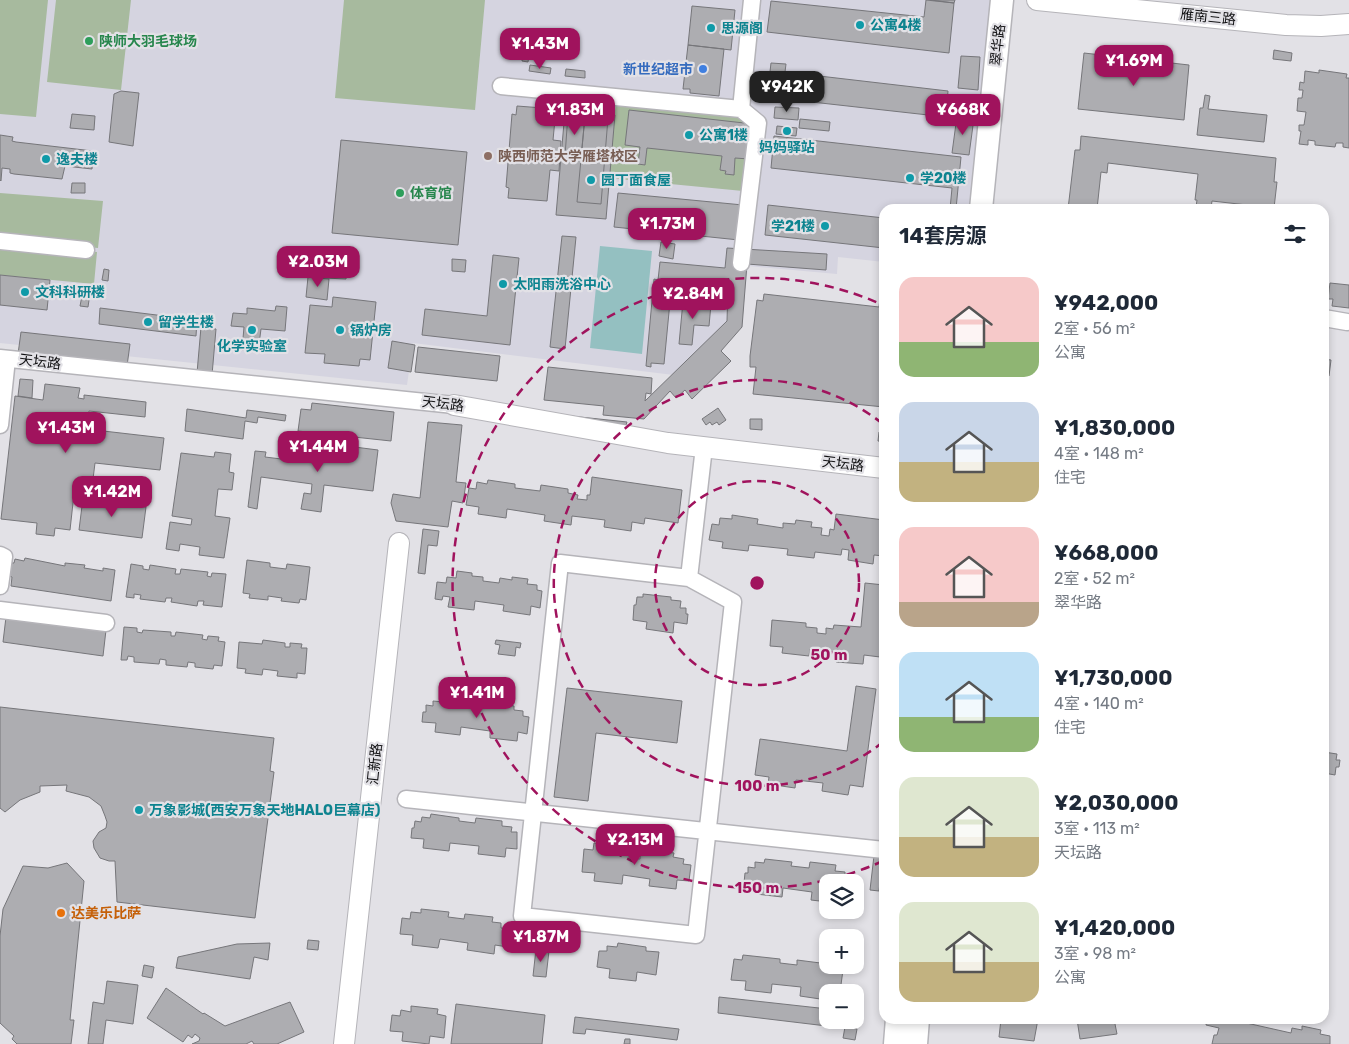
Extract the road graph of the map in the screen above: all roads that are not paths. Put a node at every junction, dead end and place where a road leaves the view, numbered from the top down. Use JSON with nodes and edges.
{"nodes":[{"id":1,"x":752,"y":0,"type":"edge"},
{"id":2,"x":1002,"y":0,"type":"edge"},
{"id":3,"x":1015,"y":0,"type":"edge"},
{"id":4,"x":1037,"y":0,"type":"edge"},
{"id":5,"x":1349,"y":24,"type":"edge"},
{"id":6,"x":744,"y":80,"type":"junction"},
{"id":7,"x":764,"y":82,"type":"dead end"},
{"id":8,"x":501,"y":86,"type":"dead end"},
{"id":9,"x":741,"y":109,"type":"junction"},
{"id":10,"x":982,"y":204,"type":"edge"},
{"id":11,"x":995,"y":204,"type":"edge"},
{"id":12,"x":0,"y":241,"type":"edge"},
{"id":13,"x":86,"y":250,"type":"dead end"},
{"id":14,"x":741,"y":263,"type":"dead end"},
{"id":15,"x":1329,"y":319,"type":"edge"},
{"id":16,"x":1347,"y":322,"type":"dead end"},
{"id":17,"x":4,"y":358,"type":"edge"},
{"id":18,"x":454,"y":404,"type":"joint"},
{"id":19,"x":0,"y":425,"type":"edge"},
{"id":20,"x":704,"y":447,"type":"junction"},
{"id":21,"x":879,"y":467,"type":"edge"},
{"id":22,"x":399,"y":544,"type":"dead end"},
{"id":23,"x":0,"y":555,"type":"edge"},
{"id":24,"x":690,"y":578,"type":"junction"},
{"id":25,"x":0,"y":586,"type":"edge"},
{"id":26,"x":0,"y":610,"type":"edge"},
{"id":27,"x":106,"y":623,"type":"dead end"},
{"id":28,"x":406,"y":798,"type":"dead end"},
{"id":29,"x":533,"y":812,"type":"junction"},
{"id":30,"x":708,"y":830,"type":"junction"},
{"id":31,"x":879,"y":849,"type":"edge"},
{"id":32,"x":897,"y":1024,"type":"edge"},
{"id":33,"x":918,"y":1024,"type":"edge"},
{"id":34,"x":344,"y":1044,"type":"edge"},
{"id":35,"x":895,"y":1044,"type":"edge"},
{"id":36,"x":916,"y":1044,"type":"edge"}],
"edges":[{"from":1,"to":6,"type":"street"},
{"from":2,"to":10,"type":"main road","name":"翠华路"},
{"from":3,"to":11,"type":"main road","name":"翠华路"},
{"from":4,"to":5,"type":"street","name":"雁南三路"},
{"from":6,"to":7,"type":"street"},
{"from":6,"to":9,"type":"street"},
{"from":8,"to":9,"type":"street"},
{"from":9,"to":14,"type":"street"},
{"from":12,"to":13,"type":"street"},
{"from":15,"to":16,"type":"street"},
{"from":17,"to":18,"type":"street","name":"天坛路"},
{"from":17,"to":19,"type":"street"},
{"from":18,"to":20,"type":"street","name":"天坛路"},
{"from":20,"to":21,"type":"street","name":"天坛路"},
{"from":20,"to":24,"type":"street"},
{"from":22,"to":34,"type":"street","name":"汇新路"},
{"from":23,"to":25,"type":"street"},
{"from":24,"to":29,"type":"street"},
{"from":24,"to":30,"type":"street"},
{"from":26,"to":27,"type":"street"},
{"from":28,"to":29,"type":"street"},
{"from":29,"to":30,"type":"street"},
{"from":29,"to":30,"type":"street"},
{"from":30,"to":31,"type":"street"},
{"from":32,"to":35,"type":"main road"},
{"from":33,"to":36,"type":"main road"}]}
